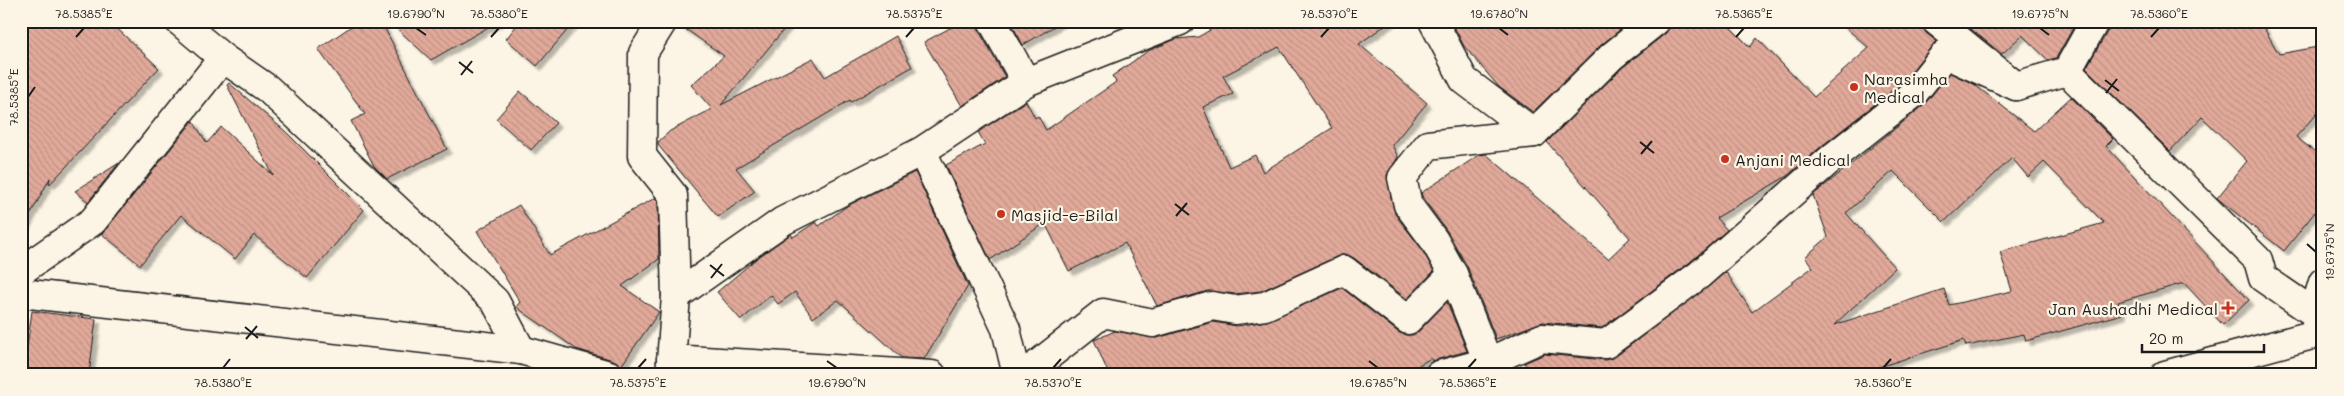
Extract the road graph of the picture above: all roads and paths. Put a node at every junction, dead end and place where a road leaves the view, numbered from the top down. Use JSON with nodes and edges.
{"nodes":[{"id":1,"x":180,"y":21,"type":"edge"},
{"id":2,"x":663,"y":21,"type":"edge"},
{"id":3,"x":992,"y":21,"type":"edge"},
{"id":4,"x":1180,"y":21,"type":"edge"},
{"id":5,"x":1432,"y":21,"type":"edge"},
{"id":6,"x":1656,"y":21,"type":"edge"},
{"id":7,"x":1936,"y":21,"type":"edge"},
{"id":8,"x":2095,"y":21,"type":"edge"},
{"id":9,"x":223,"y":58,"type":"junction"},
{"id":10,"x":2067,"y":71,"type":"junction"},
{"id":11,"x":1026,"y":82,"type":"junction"},
{"id":12,"x":2016,"y":86,"type":"junction"},
{"id":13,"x":1534,"y":133,"type":"junction"},
{"id":14,"x":922,"y":151,"type":"junction"},
{"id":15,"x":21,"y":271,"type":"edge"},
{"id":16,"x":1453,"y":274,"type":"junction"},
{"id":17,"x":2323,"y":282,"type":"edge"},
{"id":18,"x":21,"y":293,"type":"edge"},
{"id":19,"x":676,"y":296,"type":"junction"},
{"id":20,"x":2322,"y":324,"type":"edge"},
{"id":21,"x":521,"y":350,"type":"junction"},
{"id":22,"x":670,"y":367,"type":"edge"},
{"id":23,"x":1492,"y":369,"type":"edge"},
{"id":24,"x":609,"y":375,"type":"edge"},
{"id":25,"x":932,"y":375,"type":"edge"},
{"id":26,"x":1017,"y":375,"type":"edge"},
{"id":27,"x":1024,"y":375,"type":"edge"},
{"id":28,"x":1439,"y":375,"type":"edge"},
{"id":29,"x":2165,"y":375,"type":"edge"}],
"edges":[{"from":1,"to":9,"type":"street"},
{"from":2,"to":19,"type":"street"},
{"from":3,"to":11,"type":"street"},
{"from":4,"to":11,"type":"street"},
{"from":5,"to":13,"type":"street"},
{"from":6,"to":13,"type":"street"},
{"from":7,"to":12,"type":"street"},
{"from":8,"to":10,"type":"street"},
{"from":9,"to":15,"type":"street"},
{"from":9,"to":21,"type":"street"},
{"from":10,"to":12,"type":"street"},
{"from":10,"to":20,"type":"street"},
{"from":11,"to":14,"type":"street"},
{"from":12,"to":23,"type":"street"},
{"from":13,"to":16,"type":"street"},
{"from":14,"to":19,"type":"street"},
{"from":14,"to":26,"type":"street"},
{"from":16,"to":23,"type":"street"},
{"from":16,"to":27,"type":"street"},
{"from":17,"to":20,"type":"street"},
{"from":18,"to":21,"type":"street"},
{"from":19,"to":22,"type":"street"},
{"from":20,"to":29,"type":"street"},
{"from":21,"to":24,"type":"street"},
{"from":22,"to":25,"type":"street"},
{"from":23,"to":28,"type":"street"}]}
